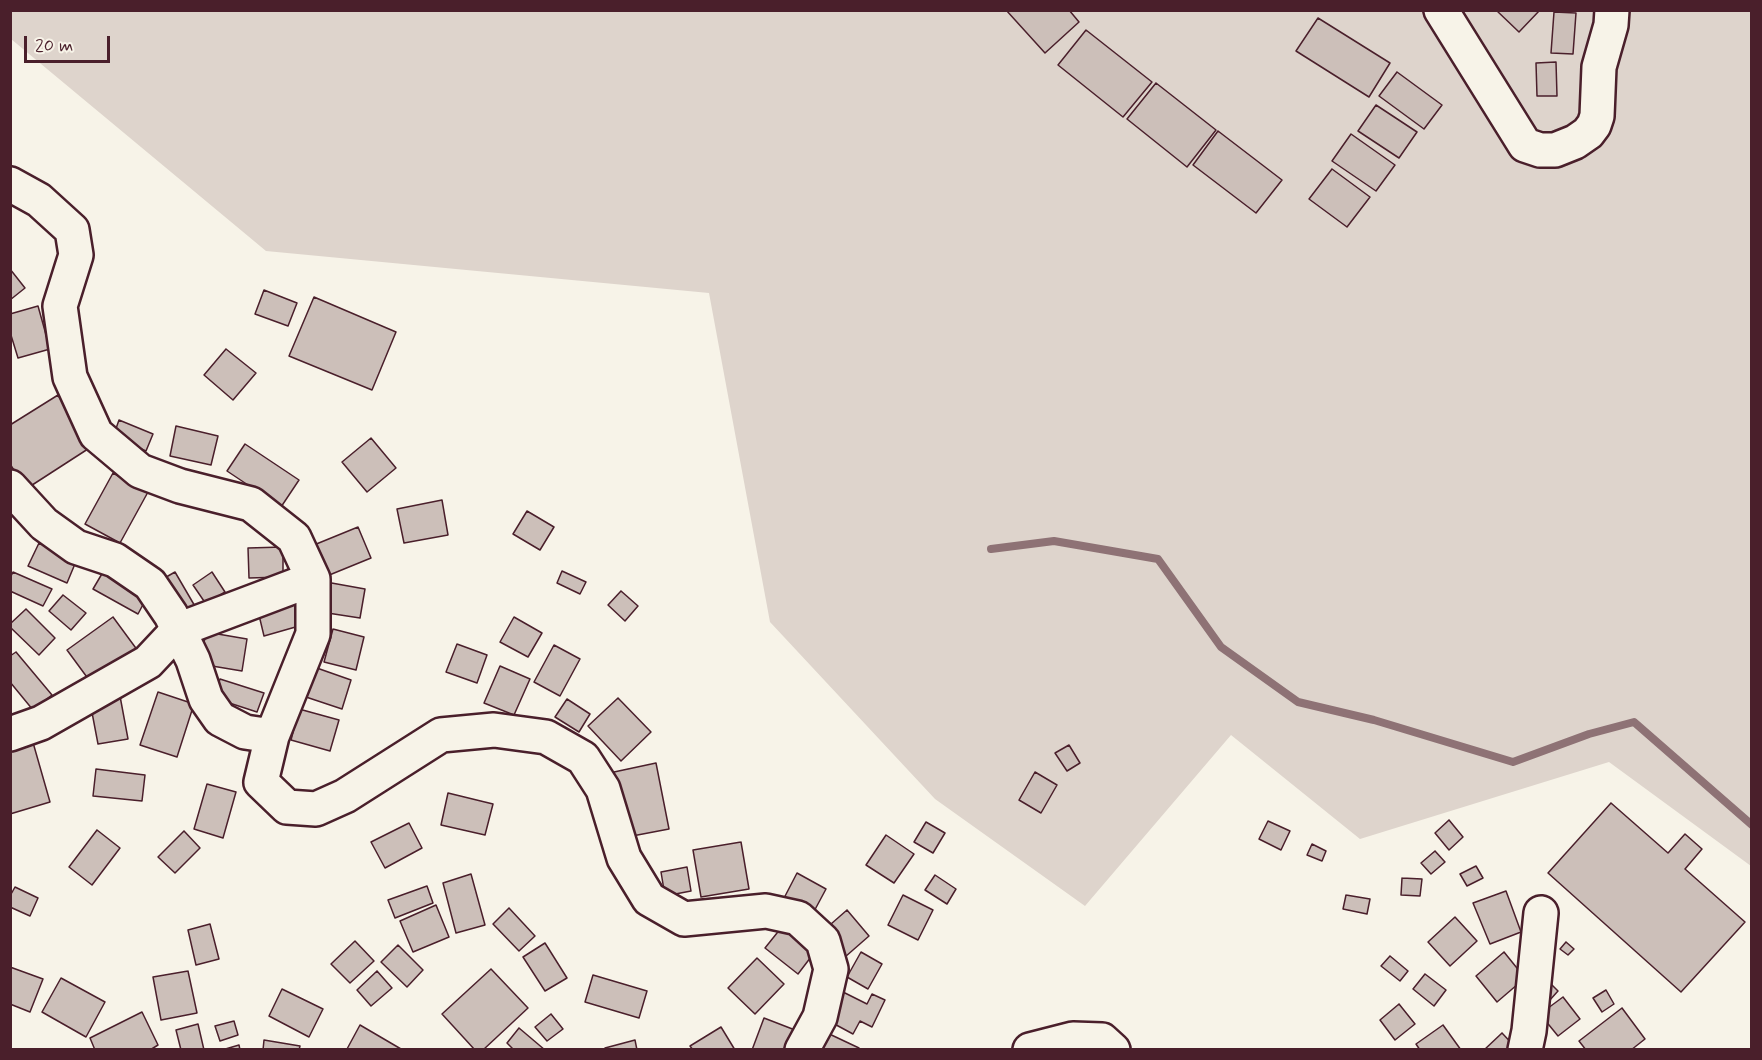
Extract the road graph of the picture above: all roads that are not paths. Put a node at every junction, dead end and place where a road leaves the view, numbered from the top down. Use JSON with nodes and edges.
{"nodes":[{"id":1,"x":1441,"y":10,"type":"edge"},
{"id":2,"x":1612,"y":10,"type":"edge"},
{"id":3,"x":10,"y":184,"type":"edge"},
{"id":4,"x":10,"y":487,"type":"edge"},
{"id":5,"x":313,"y":579,"type":"junction"},
{"id":6,"x":178,"y":630,"type":"junction"},
{"id":7,"x":10,"y":734,"type":"edge"},
{"id":8,"x":272,"y":736,"type":"junction"},
{"id":9,"x":1541,"y":913,"type":"dead end"},
{"id":10,"x":802,"y":1050,"type":"edge"},
{"id":11,"x":1030,"y":1050,"type":"edge"},
{"id":12,"x":1113,"y":1050,"type":"edge"},
{"id":13,"x":1525,"y":1050,"type":"edge"}],
"edges":[{"from":1,"to":2,"type":"street"},
{"from":3,"to":5,"type":"street"},
{"from":4,"to":6,"type":"street"},
{"from":5,"to":6,"type":"street"},
{"from":5,"to":8,"type":"street"},
{"from":6,"to":7,"type":"street"},
{"from":6,"to":8,"type":"street"},
{"from":8,"to":10,"type":"street"},
{"from":9,"to":13,"type":"street"},
{"from":11,"to":12,"type":"street"}]}
